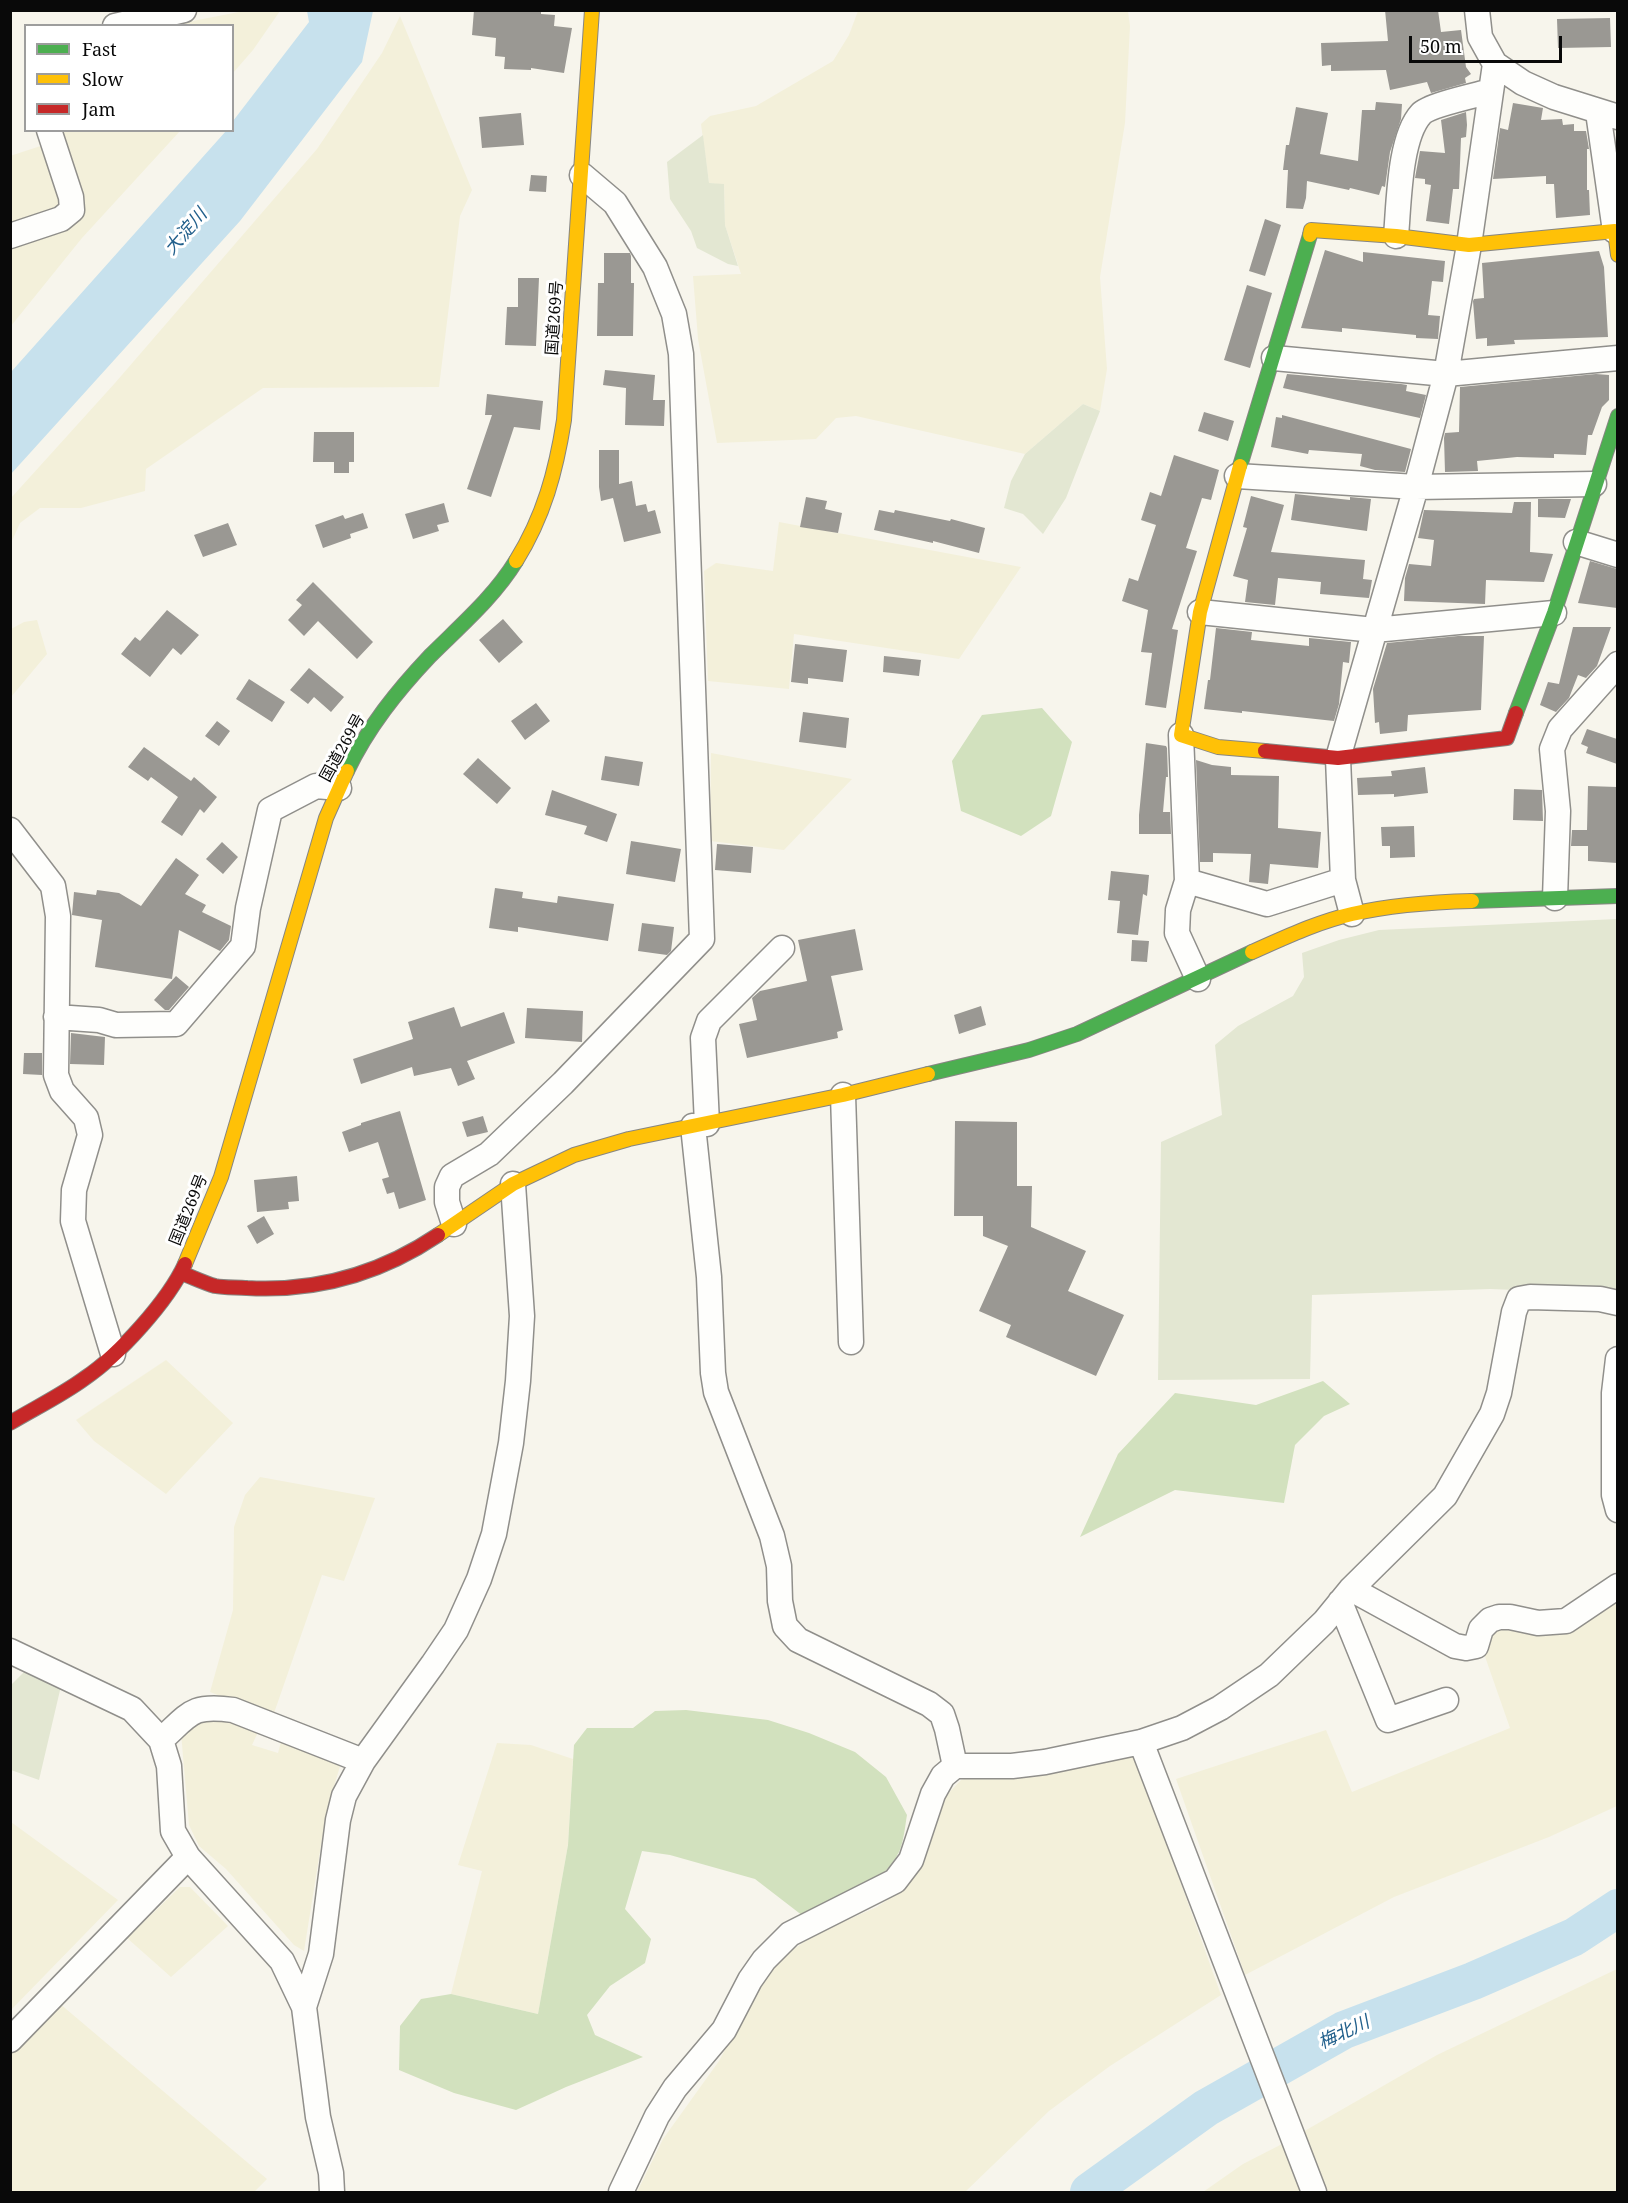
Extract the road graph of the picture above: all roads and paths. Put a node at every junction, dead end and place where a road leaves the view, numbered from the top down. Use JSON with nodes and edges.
{"nodes":[{"id":1,"x":184,"y":10,"type":"edge"},
{"id":2,"x":592,"y":10,"type":"edge"},
{"id":3,"x":1477,"y":10,"type":"edge"},
{"id":4,"x":124,"y":24,"type":"edge"},
{"id":5,"x":1495,"y":64,"type":"junction"},
{"id":6,"x":1491,"y":91,"type":"junction"},
{"id":7,"x":1608,"y":114,"type":"edge"},
{"id":8,"x":50,"y":132,"type":"edge"},
{"id":9,"x":582,"y":175,"type":"junction"},
{"id":10,"x":1615,"y":231,"type":"junction"},
{"id":11,"x":10,"y":236,"type":"edge"},
{"id":12,"x":1396,"y":236,"type":"junction"},
{"id":13,"x":1469,"y":245,"type":"junction"},
{"id":14,"x":1617,"y":255,"type":"edge"},
{"id":15,"x":1274,"y":357,"type":"junction"},
{"id":16,"x":1617,"y":358,"type":"edge"},
{"id":17,"x":1446,"y":374,"type":"junction"},
{"id":18,"x":1617,"y":416,"type":"edge"},
{"id":19,"x":1237,"y":476,"type":"junction"},
{"id":20,"x":1594,"y":484,"type":"junction"},
{"id":21,"x":1416,"y":487,"type":"junction"},
{"id":22,"x":1576,"y":542,"type":"junction"},
{"id":23,"x":1617,"y":555,"type":"edge"},
{"id":24,"x":1200,"y":612,"type":"junction"},
{"id":25,"x":1554,"y":613,"type":"junction"},
{"id":26,"x":1374,"y":630,"type":"junction"},
{"id":27,"x":1617,"y":663,"type":"edge"},
{"id":28,"x":1181,"y":735,"type":"junction"},
{"id":29,"x":1338,"y":758,"type":"junction"},
{"id":30,"x":339,"y":788,"type":"junction"},
{"id":31,"x":10,"y":830,"type":"edge"},
{"id":32,"x":1187,"y":880,"type":"junction"},
{"id":33,"x":1343,"y":880,"type":"junction"},
{"id":34,"x":1617,"y":896,"type":"edge"},
{"id":35,"x":1555,"y":897,"type":"junction"},
{"id":36,"x":1352,"y":914,"type":"junction"},
{"id":37,"x":782,"y":948,"type":"dead end"},
{"id":38,"x":1198,"y":979,"type":"junction"},
{"id":39,"x":56,"y":1017,"type":"junction"},
{"id":40,"x":843,"y":1095,"type":"junction"},
{"id":41,"x":700,"y":1125,"type":"junction"},
{"id":42,"x":513,"y":1184,"type":"junction"},
{"id":43,"x":454,"y":1224,"type":"junction"},
{"id":44,"x":181,"y":1273,"type":"junction"},
{"id":45,"x":1617,"y":1303,"type":"edge"},
{"id":46,"x":851,"y":1342,"type":"dead end"},
{"id":47,"x":113,"y":1354,"type":"junction"},
{"id":48,"x":1617,"y":1359,"type":"edge"},
{"id":49,"x":10,"y":1423,"type":"edge"},
{"id":50,"x":1617,"y":1510,"type":"edge"},
{"id":51,"x":1617,"y":1586,"type":"edge"},
{"id":52,"x":1346,"y":1595,"type":"junction"},
{"id":53,"x":10,"y":1651,"type":"edge"},
{"id":54,"x":1446,"y":1700,"type":"dead end"},
{"id":55,"x":161,"y":1740,"type":"junction"},
{"id":56,"x":1141,"y":1742,"type":"junction"},
{"id":57,"x":363,"y":1761,"type":"junction"},
{"id":58,"x":955,"y":1766,"type":"junction"},
{"id":59,"x":188,"y":1857,"type":"junction"},
{"id":60,"x":304,"y":2007,"type":"junction"},
{"id":61,"x":10,"y":2040,"type":"edge"},
{"id":62,"x":332,"y":2193,"type":"edge"},
{"id":63,"x":621,"y":2193,"type":"edge"},
{"id":64,"x":1314,"y":2193,"type":"edge"}],
"edges":[{"from":1,"to":4,"type":"street"},
{"from":2,"to":9,"type":"main road","name":"国道269号"},
{"from":3,"to":5,"type":"street"},
{"from":5,"to":6,"type":"street"},
{"from":5,"to":7,"type":"street"},
{"from":6,"to":12,"type":"street"},
{"from":6,"to":13,"type":"street"},
{"from":7,"to":10,"type":"street"},
{"from":8,"to":11,"type":"street"},
{"from":9,"to":30,"type":"main road","name":"国道269号"},
{"from":9,"to":43,"type":"street"},
{"from":10,"to":13,"type":"main road"},
{"from":10,"to":14,"type":"main road"},
{"from":12,"to":13,"type":"main road"},
{"from":12,"to":15,"type":"main road"},
{"from":13,"to":17,"type":"street"},
{"from":15,"to":17,"type":"street"},
{"from":15,"to":19,"type":"main road"},
{"from":16,"to":17,"type":"street"},
{"from":17,"to":21,"type":"street"},
{"from":18,"to":20,"type":"main road"},
{"from":19,"to":21,"type":"street"},
{"from":19,"to":24,"type":"main road"},
{"from":20,"to":21,"type":"street"},
{"from":20,"to":22,"type":"main road"},
{"from":21,"to":26,"type":"street"},
{"from":22,"to":23,"type":"street"},
{"from":22,"to":25,"type":"main road"},
{"from":24,"to":26,"type":"street"},
{"from":24,"to":28,"type":"main road"},
{"from":25,"to":26,"type":"street"},
{"from":25,"to":29,"type":"main road"},
{"from":26,"to":29,"type":"street"},
{"from":27,"to":35,"type":"street"},
{"from":28,"to":29,"type":"main road"},
{"from":28,"to":32,"type":"street"},
{"from":29,"to":33,"type":"street"},
{"from":30,"to":39,"type":"street"},
{"from":30,"to":44,"type":"main road","name":"国道269号"},
{"from":31,"to":39,"type":"street"},
{"from":32,"to":33,"type":"street"},
{"from":32,"to":38,"type":"street"},
{"from":33,"to":36,"type":"street"},
{"from":34,"to":35,"type":"main road"},
{"from":35,"to":36,"type":"main road"},
{"from":36,"to":38,"type":"main road"},
{"from":37,"to":41,"type":"street"},
{"from":38,"to":40,"type":"main road"},
{"from":39,"to":47,"type":"street"},
{"from":40,"to":41,"type":"main road"},
{"from":40,"to":46,"type":"street"},
{"from":41,"to":42,"type":"main road"},
{"from":41,"to":58,"type":"street"},
{"from":42,"to":43,"type":"main road"},
{"from":42,"to":57,"type":"street"},
{"from":43,"to":44,"type":"main road"},
{"from":44,"to":47,"type":"main road","name":"国道269号"},
{"from":45,"to":52,"type":"street"},
{"from":47,"to":49,"type":"main road","name":"国道269号"},
{"from":48,"to":50,"type":"street"},
{"from":51,"to":52,"type":"street"},
{"from":52,"to":54,"type":"street"},
{"from":52,"to":56,"type":"street"},
{"from":53,"to":55,"type":"street"},
{"from":55,"to":57,"type":"street"},
{"from":55,"to":59,"type":"street"},
{"from":56,"to":58,"type":"street"},
{"from":56,"to":64,"type":"street"},
{"from":57,"to":60,"type":"street"},
{"from":58,"to":63,"type":"street"},
{"from":59,"to":60,"type":"street"},
{"from":59,"to":61,"type":"street"},
{"from":60,"to":62,"type":"street"}]}
